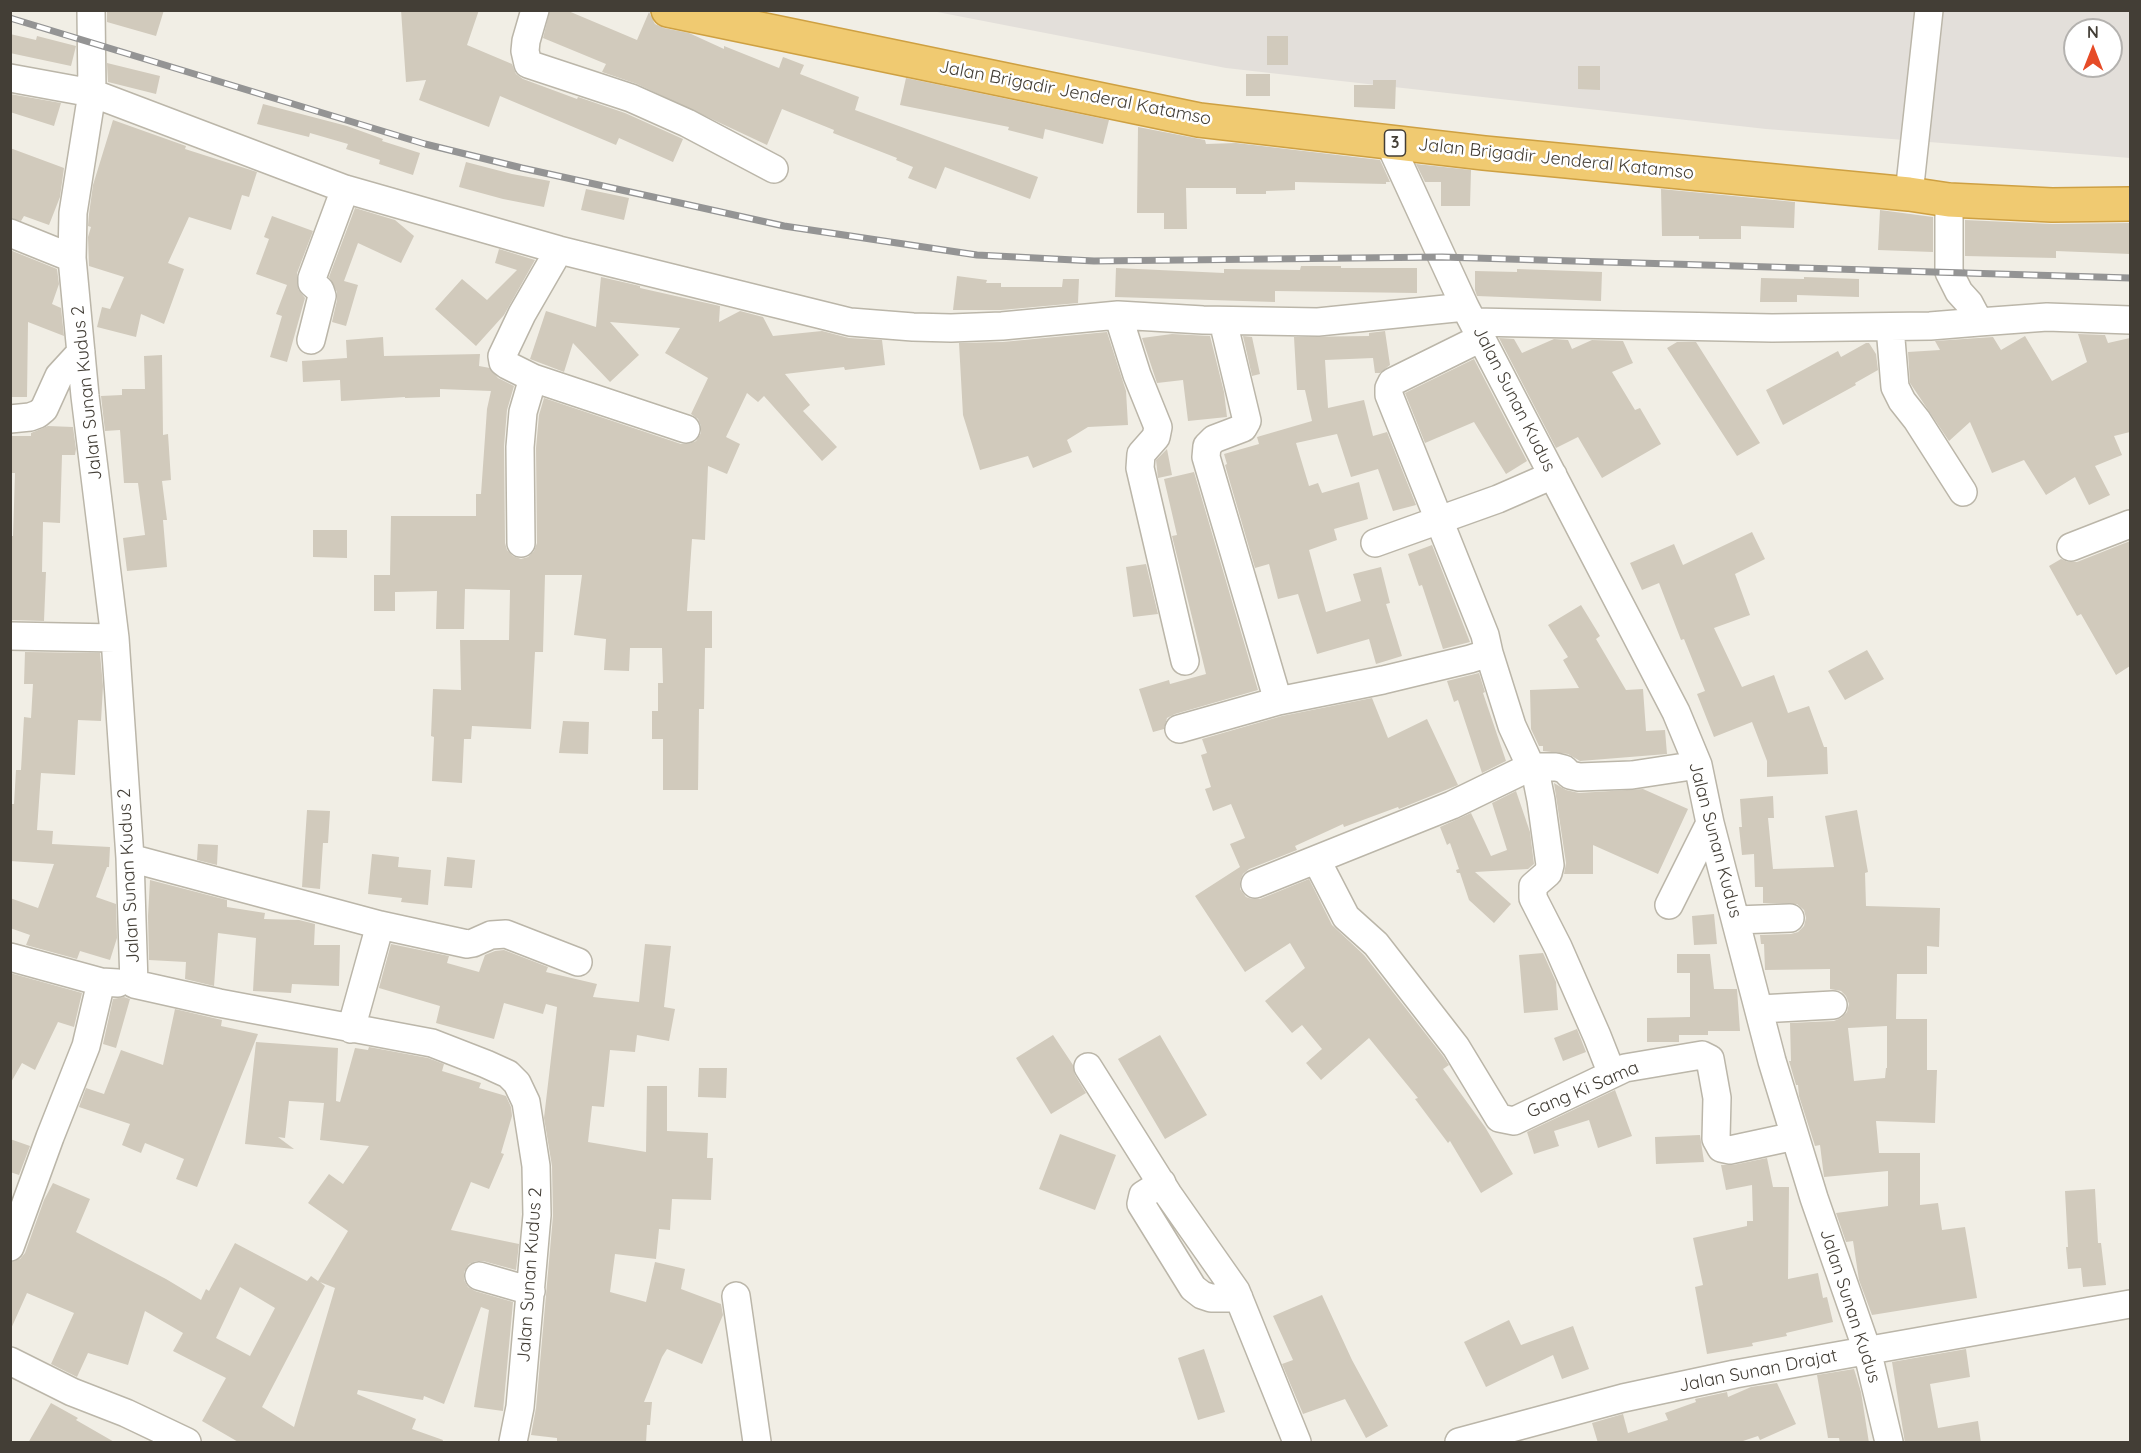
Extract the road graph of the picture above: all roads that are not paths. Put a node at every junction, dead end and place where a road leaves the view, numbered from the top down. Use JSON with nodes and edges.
{"nodes":[{"id":1,"x":91,"y":10,"type":"edge"},
{"id":2,"x":535,"y":10,"type":"edge"},
{"id":3,"x":668,"y":10,"type":"edge"},
{"id":4,"x":1929,"y":10,"type":"edge"},
{"id":5,"x":10,"y":78,"type":"edge"},
{"id":6,"x":92,"y":93,"type":"junction"},
{"id":7,"x":1389,"y":142,"type":"junction"},
{"id":8,"x":774,"y":169,"type":"dead end"},
{"id":9,"x":345,"y":189,"type":"junction"},
{"id":10,"x":1910,"y":194,"type":"junction"},
{"id":11,"x":1949,"y":200,"type":"junction"},
{"id":12,"x":2130,"y":204,"type":"edge"},
{"id":13,"x":10,"y":233,"type":"edge"},
{"id":14,"x":559,"y":250,"type":"junction"},
{"id":15,"x":72,"y":258,"type":"junction"},
{"id":16,"x":1118,"y":315,"type":"junction"},
{"id":17,"x":2130,"y":320,"type":"edge"},
{"id":18,"x":1222,"y":321,"type":"junction"},
{"id":19,"x":1473,"y":322,"type":"junction"},
{"id":20,"x":1979,"y":322,"type":"junction"},
{"id":21,"x":1890,"y":327,"type":"junction"},
{"id":22,"x":311,"y":340,"type":"dead end"},
{"id":23,"x":81,"y":352,"type":"junction"},
{"id":24,"x":533,"y":378,"type":"junction"},
{"id":25,"x":10,"y":419,"type":"edge"},
{"id":26,"x":687,"y":429,"type":"dead end"},
{"id":27,"x":1553,"y":475,"type":"junction"},
{"id":28,"x":1963,"y":492,"type":"dead end"},
{"id":29,"x":1439,"y":519,"type":"junction"},
{"id":30,"x":2130,"y":524,"type":"edge"},
{"id":31,"x":521,"y":543,"type":"dead end"},
{"id":32,"x":1375,"y":543,"type":"dead end"},
{"id":33,"x":2071,"y":547,"type":"dead end"},
{"id":34,"x":10,"y":636,"type":"edge"},
{"id":35,"x":115,"y":638,"type":"junction"},
{"id":36,"x":1489,"y":653,"type":"junction"},
{"id":37,"x":1185,"y":662,"type":"dead end"},
{"id":38,"x":1278,"y":701,"type":"junction"},
{"id":39,"x":1179,"y":729,"type":"dead end"},
{"id":40,"x":1698,"y":765,"type":"junction"},
{"id":41,"x":1530,"y":767,"type":"junction"},
{"id":42,"x":1710,"y":823,"type":"junction"},
{"id":43,"x":130,"y":858,"type":"junction"},
{"id":44,"x":1317,"y":861,"type":"junction"},
{"id":45,"x":1255,"y":884,"type":"dead end"},
{"id":46,"x":1668,"y":904,"type":"dead end"},
{"id":47,"x":1790,"y":918,"type":"dead end"},
{"id":48,"x":1736,"y":920,"type":"junction"},
{"id":49,"x":380,"y":925,"type":"junction"},
{"id":50,"x":10,"y":957,"type":"edge"},
{"id":51,"x":578,"y":962,"type":"dead end"},
{"id":52,"x":100,"y":982,"type":"junction"},
{"id":53,"x":134,"y":984,"type":"junction"},
{"id":54,"x":1833,"y":1005,"type":"dead end"},
{"id":55,"x":1760,"y":1009,"type":"junction"},
{"id":56,"x":351,"y":1029,"type":"junction"},
{"id":57,"x":1088,"y":1067,"type":"dead end"},
{"id":58,"x":1612,"y":1074,"type":"junction"},
{"id":59,"x":1795,"y":1136,"type":"junction"},
{"id":60,"x":10,"y":1247,"type":"edge"},
{"id":61,"x":479,"y":1276,"type":"dead end"},
{"id":62,"x":531,"y":1291,"type":"junction"},
{"id":63,"x":736,"y":1296,"type":"dead end"},
{"id":64,"x":2130,"y":1304,"type":"edge"},
{"id":65,"x":1868,"y":1350,"type":"junction"},
{"id":66,"x":10,"y":1360,"type":"edge"},
{"id":67,"x":187,"y":1443,"type":"edge"},
{"id":68,"x":513,"y":1443,"type":"edge"},
{"id":69,"x":757,"y":1443,"type":"edge"},
{"id":70,"x":1297,"y":1443,"type":"edge"},
{"id":71,"x":1459,"y":1443,"type":"edge"},
{"id":72,"x":1889,"y":1443,"type":"edge"}],
"edges":[{"from":1,"to":6,"type":"street","name":"Jalan Sunan Kudus 2"},
{"from":2,"to":8,"type":"street"},
{"from":3,"to":7,"type":"highway","name":"Jalan Brigadir Jenderal Katamso","number":"3"},
{"from":4,"to":10,"type":"street"},
{"from":5,"to":6,"type":"street"},
{"from":6,"to":9,"type":"street"},
{"from":6,"to":15,"type":"street","name":"Jalan Sunan Kudus 2"},
{"from":7,"to":10,"type":"highway","name":"Jalan Brigadir Jenderal Katamso","number":"3"},
{"from":7,"to":19,"type":"street","name":"Jalan Sunan Kudus"},
{"from":9,"to":14,"type":"street"},
{"from":9,"to":22,"type":"street"},
{"from":10,"to":11,"type":"highway","name":"Jalan Brigadir Jenderal Katamso","number":"3"},
{"from":11,"to":12,"type":"highway","name":"Jalan Brigadir Jenderal Katamso","number":"3"},
{"from":11,"to":20,"type":"street"},
{"from":13,"to":15,"type":"street"},
{"from":14,"to":16,"type":"street"},
{"from":14,"to":24,"type":"street"},
{"from":15,"to":23,"type":"street","name":"Jalan Sunan Kudus 2"},
{"from":16,"to":18,"type":"street"},
{"from":16,"to":37,"type":"street"},
{"from":17,"to":20,"type":"street"},
{"from":18,"to":19,"type":"street"},
{"from":18,"to":38,"type":"street"},
{"from":19,"to":21,"type":"street"},
{"from":19,"to":27,"type":"street","name":"Jalan Sunan Kudus"},
{"from":19,"to":29,"type":"street"},
{"from":20,"to":21,"type":"street"},
{"from":21,"to":28,"type":"street"},
{"from":23,"to":25,"type":"street"},
{"from":23,"to":35,"type":"street","name":"Jalan Sunan Kudus 2"},
{"from":24,"to":26,"type":"street"},
{"from":24,"to":31,"type":"street"},
{"from":27,"to":29,"type":"street"},
{"from":27,"to":40,"type":"street","name":"Jalan Sunan Kudus"},
{"from":29,"to":32,"type":"street"},
{"from":29,"to":36,"type":"street"},
{"from":30,"to":33,"type":"street"},
{"from":34,"to":35,"type":"street"},
{"from":35,"to":43,"type":"street","name":"Jalan Sunan Kudus 2"},
{"from":36,"to":38,"type":"street"},
{"from":36,"to":41,"type":"street"},
{"from":38,"to":39,"type":"street"},
{"from":40,"to":41,"type":"street"},
{"from":40,"to":42,"type":"street","name":"Jalan Sunan Kudus"},
{"from":41,"to":44,"type":"street"},
{"from":41,"to":58,"type":"street"},
{"from":42,"to":46,"type":"street"},
{"from":42,"to":48,"type":"street","name":"Jalan Sunan Kudus"},
{"from":43,"to":49,"type":"street"},
{"from":43,"to":53,"type":"street","name":"Jalan Sunan Kudus 2"},
{"from":44,"to":45,"type":"street"},
{"from":44,"to":58,"type":"street","name":"Gang Ki Sama"},
{"from":47,"to":48,"type":"street"},
{"from":48,"to":55,"type":"street","name":"Jalan Sunan Kudus"},
{"from":49,"to":51,"type":"street"},
{"from":49,"to":56,"type":"street"},
{"from":50,"to":52,"type":"street"},
{"from":52,"to":53,"type":"street"},
{"from":52,"to":60,"type":"street"},
{"from":53,"to":56,"type":"street","name":"Jalan Sunan Kudus 2"},
{"from":54,"to":55,"type":"street"},
{"from":55,"to":59,"type":"street","name":"Jalan Sunan Kudus"},
{"from":56,"to":62,"type":"street","name":"Jalan Sunan Kudus 2"},
{"from":57,"to":70,"type":"street"},
{"from":58,"to":59,"type":"street","name":"Gang Ki Sama"},
{"from":59,"to":65,"type":"street","name":"Jalan Sunan Kudus"},
{"from":61,"to":62,"type":"street"},
{"from":62,"to":68,"type":"street","name":"Jalan Sunan Kudus 2"},
{"from":63,"to":69,"type":"street"},
{"from":64,"to":65,"type":"street","name":"Jalan Sunan Drajat"},
{"from":65,"to":71,"type":"street","name":"Jalan Sunan Drajat"},
{"from":65,"to":72,"type":"street","name":"Jalan Sunan Kudus"},
{"from":66,"to":67,"type":"street"}]}
